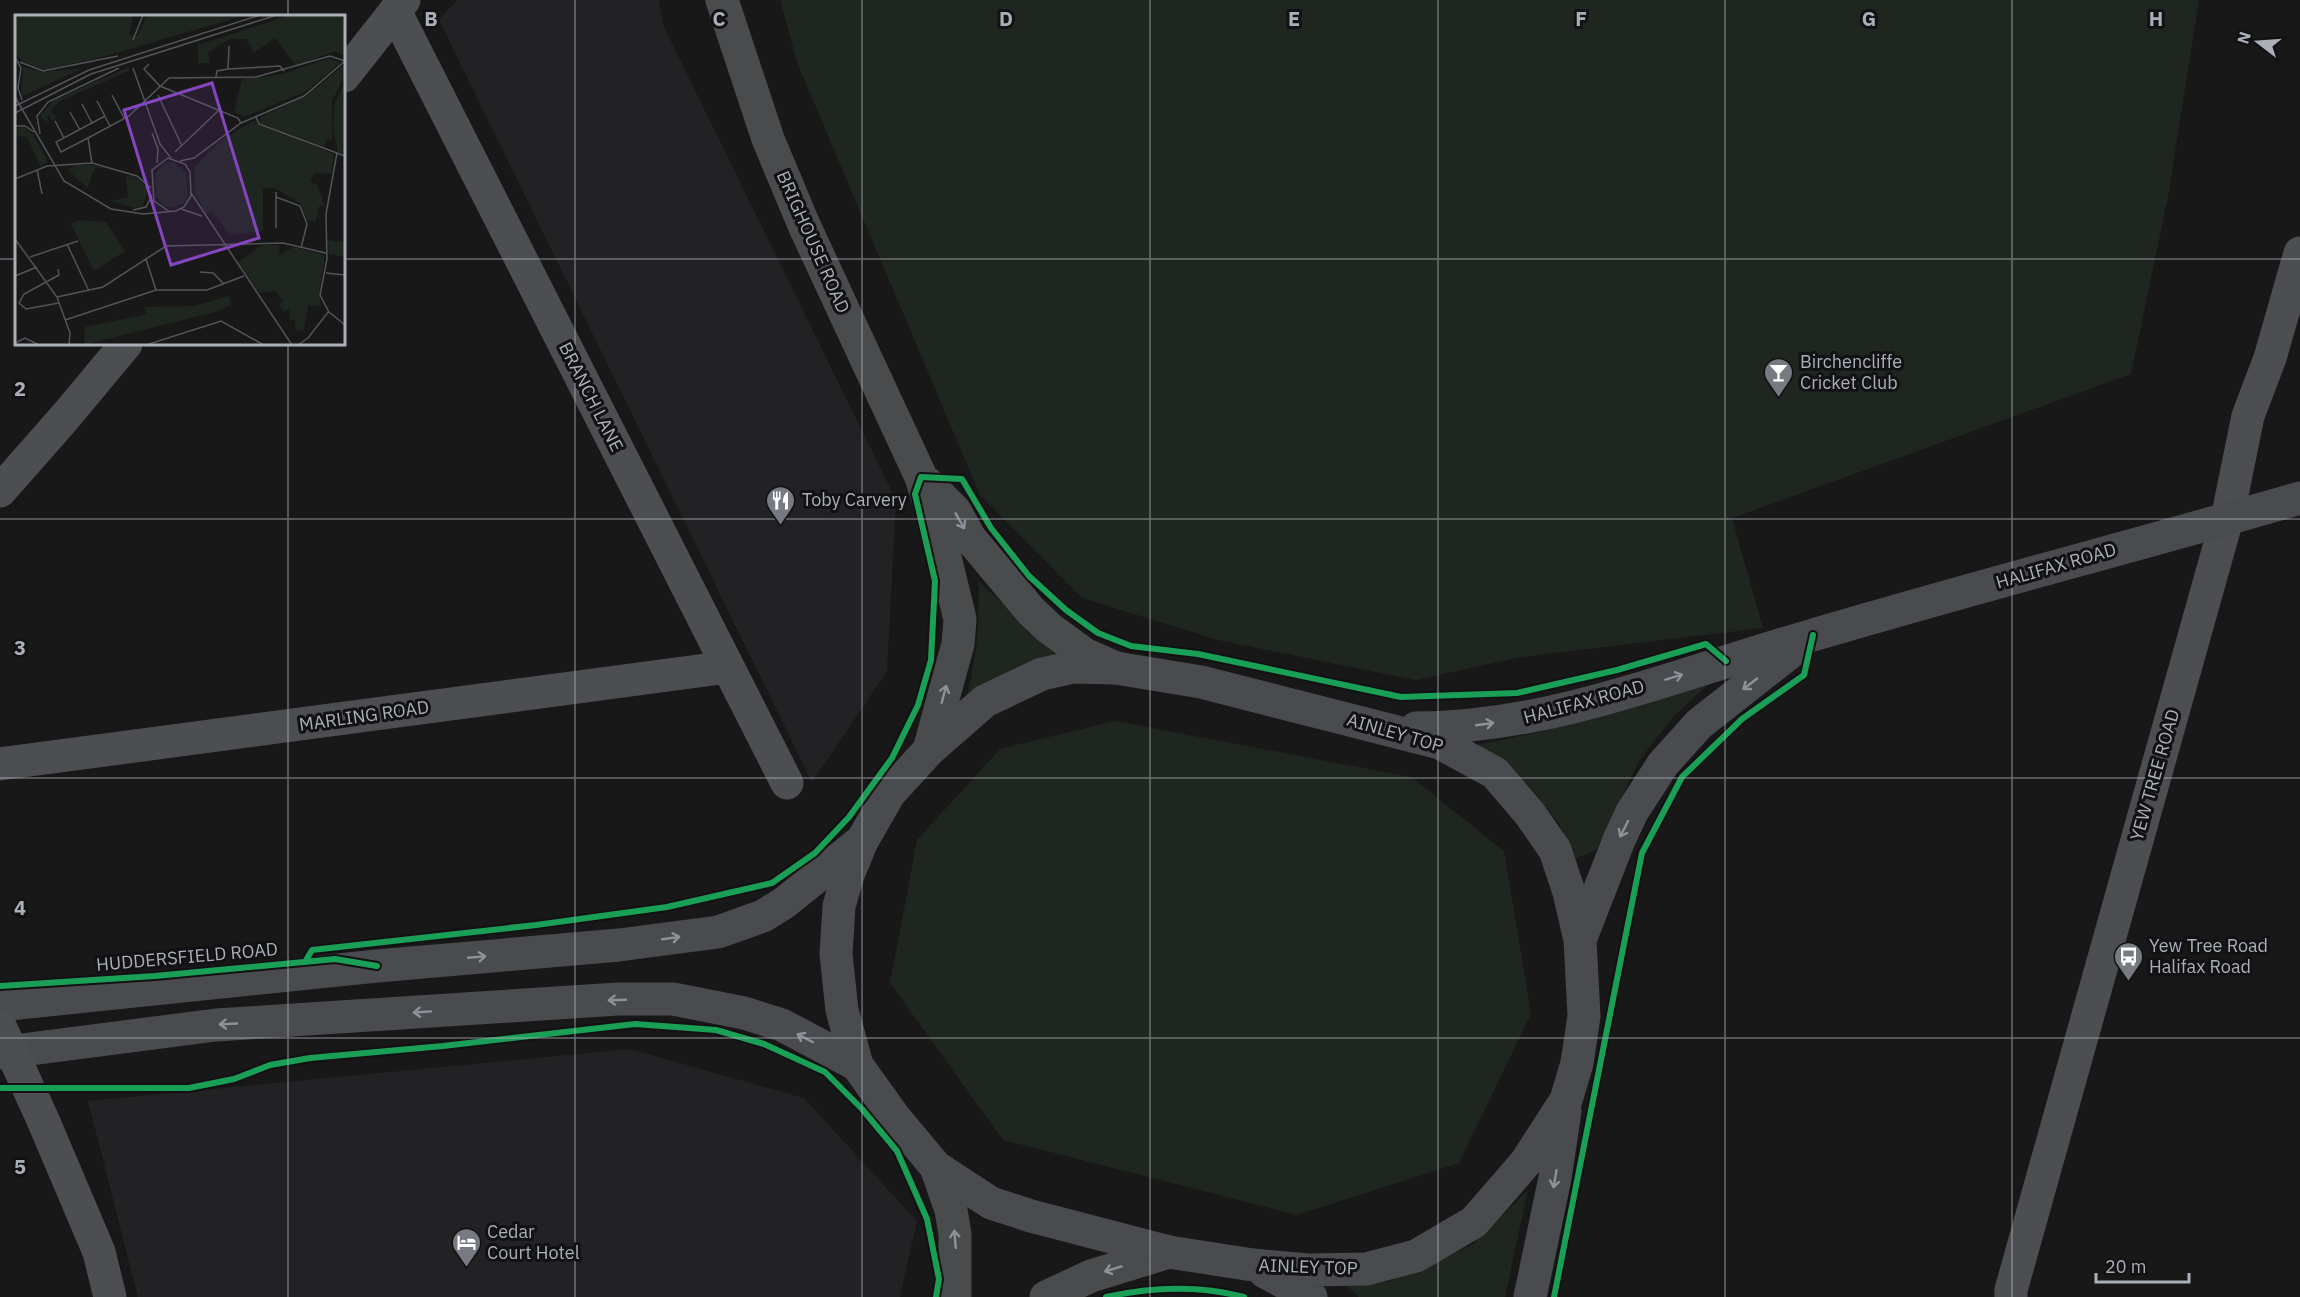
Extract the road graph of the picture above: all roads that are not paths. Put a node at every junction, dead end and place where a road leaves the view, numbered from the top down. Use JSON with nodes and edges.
{"nodes":[{"id":1,"x":722,"y":0,"type":"edge"},
{"id":2,"x":400,"y":5,"type":"edge"},
{"id":3,"x":345,"y":75,"type":"edge"},
{"id":4,"x":2300,"y":253,"type":"edge"},
{"id":5,"x":125,"y":345,"type":"edge"},
{"id":6,"x":921,"y":477,"type":"junction"},
{"id":7,"x":0,"y":491,"type":"edge"},
{"id":8,"x":2300,"y":498,"type":"edge"},
{"id":9,"x":2227,"y":519,"type":"junction"},
{"id":10,"x":1813,"y":635,"type":"junction"},
{"id":11,"x":728,"y":667,"type":"junction"},
{"id":12,"x":1116,"y":668,"type":"junction"},
{"id":13,"x":1384,"y":728,"type":"junction"},
{"id":14,"x":929,"y":750,"type":"junction"},
{"id":15,"x":0,"y":764,"type":"edge"},
{"id":16,"x":787,"y":783,"type":"dead end"},
{"id":17,"x":862,"y":841,"type":"junction"},
{"id":18,"x":1580,"y":940,"type":"junction"},
{"id":19,"x":376,"y":966,"type":"junction"},
{"id":20,"x":0,"y":986,"type":"edge"},
{"id":21,"x":0,"y":1005,"type":"edge"},
{"id":22,"x":0,"y":1026,"type":"edge"},
{"id":23,"x":0,"y":1053,"type":"edge"},
{"id":24,"x":857,"y":1065,"type":"junction"},
{"id":25,"x":1566,"y":1100,"type":"junction"},
{"id":26,"x":936,"y":1167,"type":"junction"},
{"id":27,"x":1168,"y":1252,"type":"junction"},
{"id":28,"x":1253,"y":1265,"type":"junction"},
{"id":29,"x":110,"y":1297,"type":"edge"},
{"id":30,"x":955,"y":1297,"type":"edge"},
{"id":31,"x":1046,"y":1297,"type":"edge"},
{"id":32,"x":1311,"y":1297,"type":"edge"},
{"id":33,"x":1530,"y":1297,"type":"edge"},
{"id":34,"x":2011,"y":1297,"type":"edge"}],
"edges":[{"from":1,"to":6,"type":"main road","name":"BRIGHOUSE ROAD"},
{"from":2,"to":3,"type":"street"},
{"from":2,"to":11,"type":"street","name":"BRANCH LANE"},
{"from":4,"to":9,"type":"street","name":"YEW TREE ROAD"},
{"from":5,"to":7,"type":"street"},
{"from":6,"to":12,"type":"main road","one_way":true},
{"from":14,"to":6,"type":"main road","one_way":true},
{"from":8,"to":9,"type":"highway","name":"HALIFAX ROAD"},
{"from":9,"to":10,"type":"highway","name":"HALIFAX ROAD"},
{"from":9,"to":34,"type":"street","name":"YEW TREE ROAD"},
{"from":13,"to":10,"type":"highway","name":"HALIFAX ROAD","one_way":true},
{"from":10,"to":18,"type":"highway","name":"HALIFAX ROAD","one_way":true},
{"from":11,"to":15,"type":"street","name":"MARLING ROAD"},
{"from":11,"to":16,"type":"street","name":"BRANCH LANE"},
{"from":12,"to":13,"type":"highway","name":"AINLEY TOP"},
{"from":12,"to":14,"type":"highway","name":"AINLEY TOP"},
{"from":13,"to":18,"type":"highway","name":"AINLEY TOP"},
{"from":14,"to":17,"type":"highway","name":"AINLEY TOP"},
{"from":19,"to":17,"type":"highway","name":"HUDDERSFIELD ROAD","one_way":true},
{"from":17,"to":24,"type":"highway","name":"AINLEY TOP"},
{"from":18,"to":25,"type":"highway","name":"AINLEY TOP"},
{"from":19,"to":20,"type":"highway","name":"HUDDERSFIELD ROAD"},
{"from":19,"to":21,"type":"highway","name":"HUDDERSFIELD ROAD"},
{"from":22,"to":29,"type":"street","bridge":true},
{"from":24,"to":23,"type":"highway","one_way":true},
{"from":24,"to":26,"type":"highway","name":"AINLEY TOP"},
{"from":25,"to":28,"type":"highway","name":"AINLEY TOP"},
{"from":25,"to":33,"type":"highway","one_way":true},
{"from":26,"to":27,"type":"highway","name":"AINLEY TOP"},
{"from":30,"to":26,"type":"main road","one_way":true},
{"from":27,"to":28,"type":"highway","name":"AINLEY TOP"},
{"from":27,"to":31,"type":"main road","one_way":true},
{"from":28,"to":32,"type":"highway"}]}
